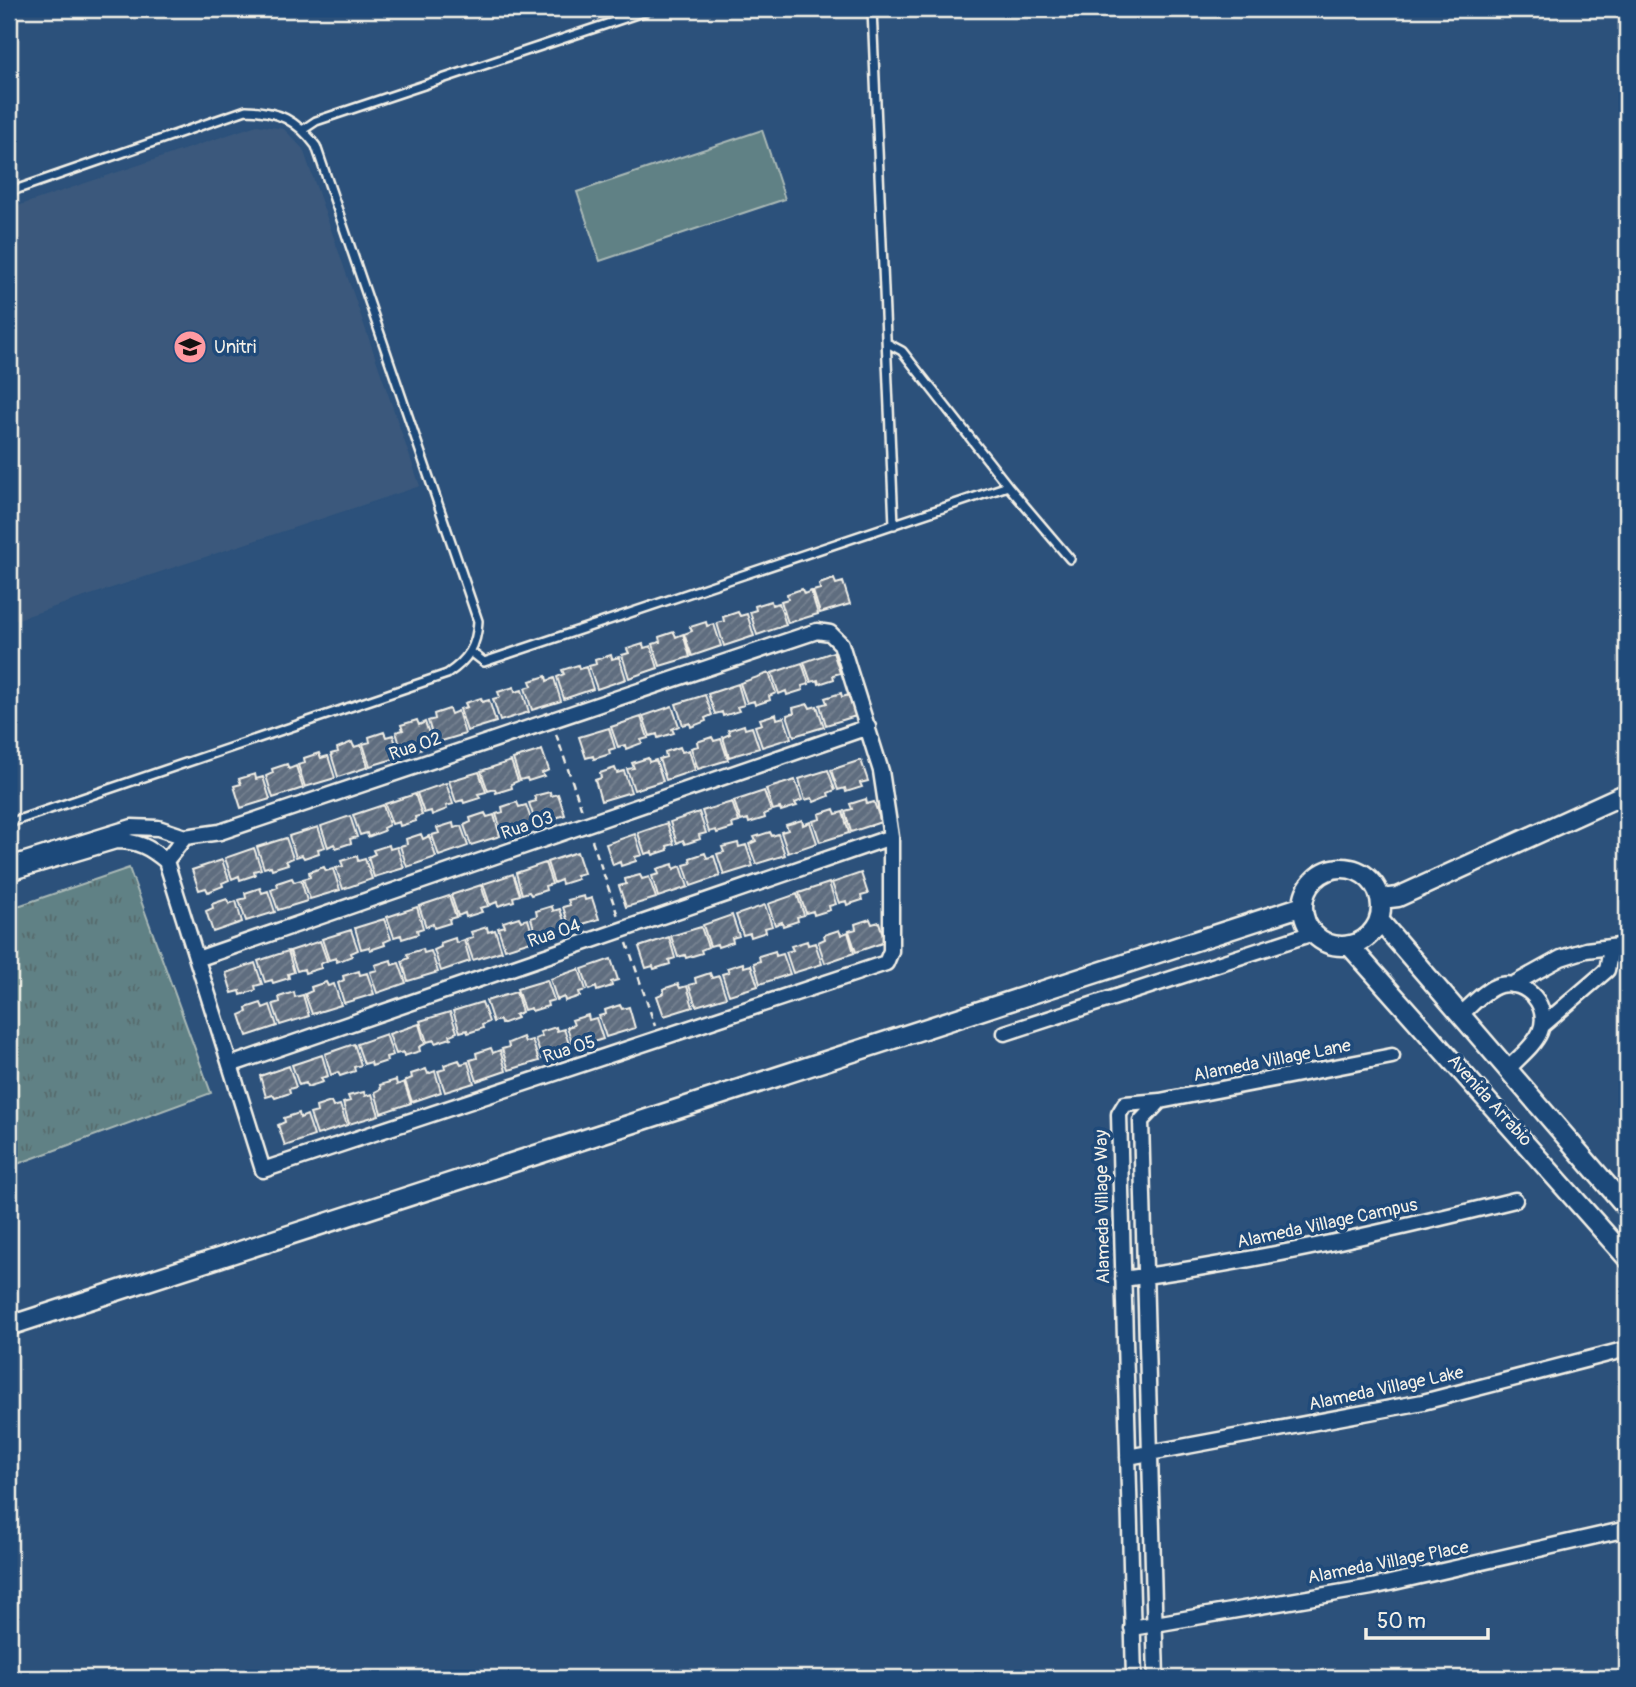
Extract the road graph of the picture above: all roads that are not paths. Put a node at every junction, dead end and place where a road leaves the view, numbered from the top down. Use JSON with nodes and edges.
{"nodes":[{"id":1,"x":652,"y":9,"type":"edge"},
{"id":2,"x":872,"y":9,"type":"edge"},
{"id":3,"x":304,"y":129,"type":"junction"},
{"id":4,"x":9,"y":192,"type":"edge"},
{"id":5,"x":887,"y":343,"type":"junction"},
{"id":6,"x":1008,"y":486,"type":"junction"},
{"id":7,"x":894,"y":525,"type":"junction"},
{"id":8,"x":1070,"y":559,"type":"dead end"},
{"id":9,"x":471,"y":652,"type":"junction"},
{"id":10,"x":868,"y":727,"type":"junction"},
{"id":11,"x":1627,"y":793,"type":"edge"},
{"id":12,"x":9,"y":823,"type":"edge"},
{"id":13,"x":158,"y":828,"type":"junction"},
{"id":14,"x":185,"y":837,"type":"junction"},
{"id":15,"x":891,"y":837,"type":"junction"},
{"id":16,"x":151,"y":848,"type":"junction"},
{"id":17,"x":166,"y":861,"type":"junction"},
{"id":18,"x":9,"y":864,"type":"edge"},
{"id":19,"x":9,"y":873,"type":"edge"},
{"id":20,"x":1381,"y":899,"type":"junction"},
{"id":21,"x":1303,"y":906,"type":"junction"},
{"id":22,"x":1379,"y":920,"type":"junction"},
{"id":23,"x":1313,"y":933,"type":"junction"},
{"id":24,"x":1349,"y":945,"type":"junction"},
{"id":25,"x":1627,"y":945,"type":"edge"},
{"id":26,"x":1611,"y":949,"type":"junction"},
{"id":27,"x":197,"y":959,"type":"junction"},
{"id":28,"x":1512,"y":985,"type":"junction"},
{"id":29,"x":1461,"y":1014,"type":"junction"},
{"id":30,"x":1542,"y":1025,"type":"junction"},
{"id":31,"x":1005,"y":1033,"type":"dead end"},
{"id":32,"x":1392,"y":1056,"type":"dead end"},
{"id":33,"x":230,"y":1065,"type":"junction"},
{"id":34,"x":1508,"y":1069,"type":"junction"},
{"id":35,"x":1160,"y":1101,"type":"junction"},
{"id":36,"x":1567,"y":1137,"type":"junction"},
{"id":37,"x":1541,"y":1157,"type":"junction"},
{"id":38,"x":1515,"y":1200,"type":"dead end"},
{"id":39,"x":1627,"y":1208,"type":"edge"},
{"id":40,"x":1627,"y":1258,"type":"edge"},
{"id":41,"x":1145,"y":1276,"type":"junction"},
{"id":42,"x":1123,"y":1279,"type":"junction"},
{"id":43,"x":9,"y":1326,"type":"edge"},
{"id":44,"x":1627,"y":1349,"type":"edge"},
{"id":45,"x":1150,"y":1453,"type":"junction"},
{"id":46,"x":1128,"y":1457,"type":"junction"},
{"id":47,"x":1627,"y":1529,"type":"edge"},
{"id":48,"x":1154,"y":1625,"type":"junction"},
{"id":49,"x":1132,"y":1628,"type":"junction"},
{"id":50,"x":1134,"y":1678,"type":"edge"},
{"id":51,"x":1156,"y":1678,"type":"edge"}],
"edges":[{"from":1,"to":3,"type":"lane"},
{"from":2,"to":5,"type":"lane"},
{"from":3,"to":4,"type":"lane"},
{"from":3,"to":9,"type":"lane"},
{"from":5,"to":6,"type":"lane"},
{"from":5,"to":7,"type":"lane"},
{"from":6,"to":7,"type":"lane"},
{"from":6,"to":8,"type":"lane"},
{"from":7,"to":9,"type":"lane"},
{"from":9,"to":12,"type":"lane"},
{"from":10,"to":14,"type":"street","name":"Rua 02"},
{"from":10,"to":15,"type":"street"},
{"from":10,"to":27,"type":"street","name":"Rua 03"},
{"from":11,"to":20,"type":"street"},
{"from":13,"to":14,"type":"street","name":"Rua 02"},
{"from":13,"to":16,"type":"street"},
{"from":13,"to":18,"type":"street","name":"Rua 02"},
{"from":14,"to":17,"type":"street"},
{"from":15,"to":33,"type":"street","name":"Rua 04"},
{"from":15,"to":33,"type":"street","name":"Rua 05"},
{"from":16,"to":17,"type":"street"},
{"from":16,"to":19,"type":"street"},
{"from":17,"to":27,"type":"street"},
{"from":20,"to":21,"type":"street"},
{"from":20,"to":22,"type":"street"},
{"from":21,"to":23,"type":"street"},
{"from":21,"to":43,"type":"street"},
{"from":22,"to":24,"type":"street"},
{"from":22,"to":29,"type":"street","name":"Avenida Arrabio"},
{"from":23,"to":24,"type":"street"},
{"from":23,"to":31,"type":"street"},
{"from":24,"to":37,"type":"street","name":"Avenida Arrabio"},
{"from":25,"to":26,"type":"street"},
{"from":26,"to":28,"type":"street"},
{"from":26,"to":30,"type":"street"},
{"from":27,"to":33,"type":"street"},
{"from":28,"to":29,"type":"street"},
{"from":28,"to":30,"type":"street"},
{"from":29,"to":34,"type":"street","name":"Avenida Arrabio"},
{"from":30,"to":34,"type":"street"},
{"from":32,"to":35,"type":"street","name":"Alameda Village Lane"},
{"from":34,"to":36,"type":"street","name":"Avenida Arrabio"},
{"from":35,"to":41,"type":"street"},
{"from":35,"to":42,"type":"street","name":"Alameda Village Way"},
{"from":36,"to":37,"type":"street"},
{"from":36,"to":39,"type":"street","name":"Avenida Arrabio"},
{"from":37,"to":40,"type":"street","name":"Avenida Arrabio"},
{"from":38,"to":41,"type":"street","name":"Alameda Village Campus"},
{"from":41,"to":42,"type":"street","name":"Alameda Village Campus"},
{"from":41,"to":45,"type":"street"},
{"from":42,"to":46,"type":"street","name":"Alameda Village Way"},
{"from":44,"to":45,"type":"street","name":"Alameda Village Lake"},
{"from":45,"to":46,"type":"street","name":"Alameda Village Lake"},
{"from":45,"to":48,"type":"street"},
{"from":46,"to":49,"type":"street","name":"Alameda Village Way"},
{"from":47,"to":48,"type":"street","name":"Alameda Village Place"},
{"from":48,"to":49,"type":"street","name":"Alameda Village Place"},
{"from":48,"to":51,"type":"street"},
{"from":49,"to":50,"type":"street","name":"Alameda Village Way"}]}
